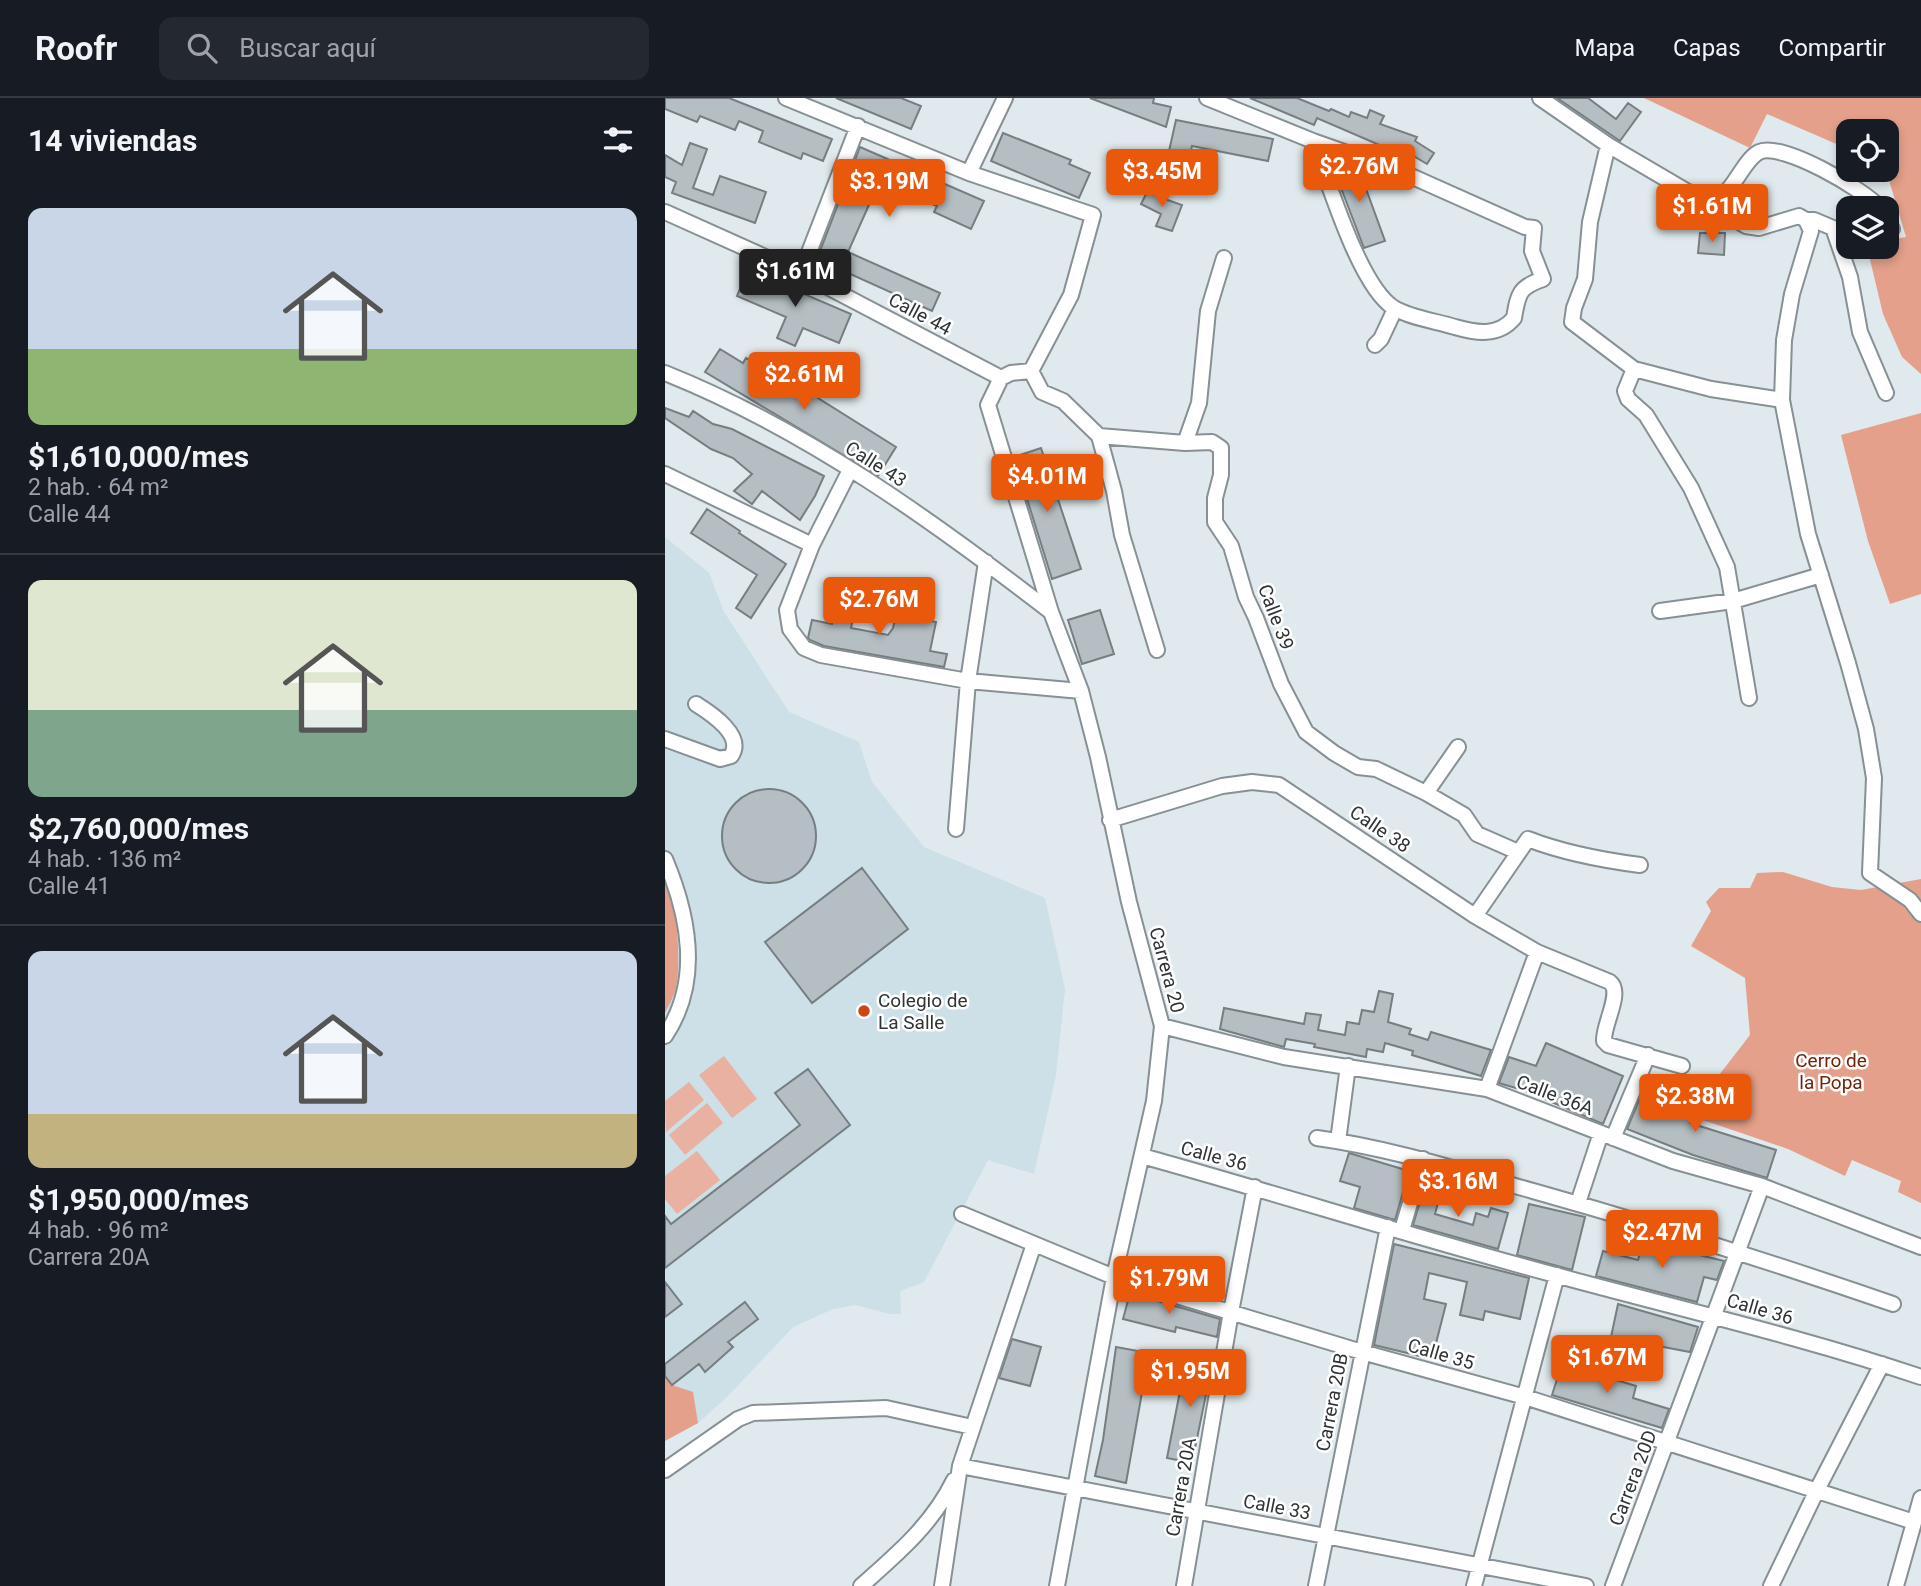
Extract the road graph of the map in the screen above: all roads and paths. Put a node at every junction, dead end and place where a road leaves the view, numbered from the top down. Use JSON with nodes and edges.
{"nodes":[{"id":1,"x":786,"y":98,"type":"edge"},
{"id":2,"x":1005,"y":98,"type":"edge"},
{"id":3,"x":1207,"y":98,"type":"edge"},
{"id":4,"x":1540,"y":98,"type":"edge"},
{"id":5,"x":1233,"y":103,"type":"edge"},
{"id":6,"x":858,"y":126,"type":"junction"},
{"id":7,"x":1313,"y":141,"type":"junction"},
{"id":8,"x":1608,"y":145,"type":"junction"},
{"id":9,"x":969,"y":173,"type":"junction"},
{"id":10,"x":1865,"y":196,"type":"edge"},
{"id":11,"x":1712,"y":205,"type":"junction"},
{"id":12,"x":665,"y":212,"type":"edge"},
{"id":13,"x":1806,"y":220,"type":"junction"},
{"id":14,"x":1224,"y":258,"type":"dead end"},
{"id":15,"x":801,"y":273,"type":"junction"},
{"id":16,"x":1395,"y":309,"type":"junction"},
{"id":17,"x":1375,"y":345,"type":"dead end"},
{"id":18,"x":1634,"y":369,"type":"junction"},
{"id":19,"x":1031,"y":371,"type":"junction"},
{"id":20,"x":665,"y":373,"type":"edge"},
{"id":21,"x":1001,"y":378,"type":"junction"},
{"id":22,"x":1886,"y":393,"type":"dead end"},
{"id":23,"x":1782,"y":400,"type":"junction"},
{"id":24,"x":1099,"y":436,"type":"junction"},
{"id":25,"x":1185,"y":443,"type":"junction"},
{"id":26,"x":850,"y":470,"type":"junction"},
{"id":27,"x":665,"y":474,"type":"edge"},
{"id":28,"x":812,"y":545,"type":"junction"},
{"id":29,"x":986,"y":562,"type":"junction"},
{"id":30,"x":1821,"y":575,"type":"junction"},
{"id":31,"x":1733,"y":601,"type":"junction"},
{"id":32,"x":1660,"y":611,"type":"dead end"},
{"id":33,"x":1051,"y":612,"type":"junction"},
{"id":34,"x":1157,"y":650,"type":"dead end"},
{"id":35,"x":968,"y":681,"type":"junction"},
{"id":36,"x":1081,"y":691,"type":"junction"},
{"id":37,"x":1749,"y":698,"type":"dead end"},
{"id":38,"x":696,"y":704,"type":"dead end"},
{"id":39,"x":665,"y":739,"type":"edge"},
{"id":40,"x":1458,"y":747,"type":"dead end"},
{"id":41,"x":1426,"y":793,"type":"junction"},
{"id":42,"x":1110,"y":820,"type":"junction"},
{"id":43,"x":956,"y":829,"type":"dead end"},
{"id":44,"x":1518,"y":852,"type":"junction"},
{"id":45,"x":665,"y":859,"type":"edge"},
{"id":46,"x":1640,"y":866,"type":"dead end"},
{"id":47,"x":1921,"y":914,"type":"edge"},
{"id":48,"x":1475,"y":916,"type":"junction"},
{"id":49,"x":1537,"y":952,"type":"junction"},
{"id":50,"x":1162,"y":1026,"type":"junction"},
{"id":51,"x":665,"y":1036,"type":"edge"},
{"id":52,"x":1648,"y":1055,"type":"junction"},
{"id":53,"x":1348,"y":1066,"type":"junction"},
{"id":54,"x":1682,"y":1066,"type":"dead end"},
{"id":55,"x":1487,"y":1089,"type":"junction"},
{"id":56,"x":1607,"y":1136,"type":"junction"},
{"id":57,"x":1317,"y":1138,"type":"dead end"},
{"id":58,"x":1338,"y":1141,"type":"junction"},
{"id":59,"x":1142,"y":1156,"type":"junction"},
{"id":60,"x":1423,"y":1159,"type":"junction"},
{"id":61,"x":1762,"y":1186,"type":"junction"},
{"id":62,"x":1255,"y":1187,"type":"junction"},
{"id":63,"x":1577,"y":1203,"type":"junction"},
{"id":64,"x":962,"y":1214,"type":"dead end"},
{"id":65,"x":1395,"y":1228,"type":"junction"},
{"id":66,"x":1034,"y":1244,"type":"junction"},
{"id":67,"x":1921,"y":1247,"type":"edge"},
{"id":68,"x":1738,"y":1251,"type":"junction"},
{"id":69,"x":1557,"y":1275,"type":"junction"},
{"id":70,"x":1114,"y":1277,"type":"junction"},
{"id":71,"x":1893,"y":1304,"type":"dead end"},
{"id":72,"x":1231,"y":1312,"type":"junction"},
{"id":73,"x":1714,"y":1316,"type":"junction"},
{"id":74,"x":1362,"y":1352,"type":"junction"},
{"id":75,"x":1882,"y":1364,"type":"junction"},
{"id":76,"x":1921,"y":1377,"type":"edge"},
{"id":77,"x":1525,"y":1397,"type":"junction"},
{"id":78,"x":972,"y":1427,"type":"junction"},
{"id":79,"x":1667,"y":1442,"type":"junction"},
{"id":80,"x":960,"y":1466,"type":"junction"},
{"id":81,"x":665,"y":1470,"type":"edge"},
{"id":82,"x":1075,"y":1488,"type":"junction"},
{"id":83,"x":1817,"y":1490,"type":"junction"},
{"id":84,"x":1921,"y":1498,"type":"edge"},
{"id":85,"x":1196,"y":1511,"type":"junction"},
{"id":86,"x":1914,"y":1522,"type":"junction"},
{"id":87,"x":1325,"y":1536,"type":"junction"},
{"id":88,"x":1480,"y":1564,"type":"junction"},
{"id":89,"x":861,"y":1586,"type":"edge"},
{"id":90,"x":942,"y":1586,"type":"edge"},
{"id":91,"x":1057,"y":1586,"type":"edge"},
{"id":92,"x":1184,"y":1586,"type":"edge"},
{"id":93,"x":1316,"y":1586,"type":"edge"},
{"id":94,"x":1474,"y":1586,"type":"edge"},
{"id":95,"x":1586,"y":1586,"type":"edge"},
{"id":96,"x":1613,"y":1586,"type":"edge"},
{"id":97,"x":1771,"y":1586,"type":"edge"},
{"id":98,"x":1896,"y":1586,"type":"edge"}],
"edges":[{"from":1,"to":6,"type":"street"},
{"from":2,"to":9,"type":"street"},
{"from":3,"to":5,"type":"street"},
{"from":4,"to":8,"type":"street"},
{"from":5,"to":7,"type":"street"},
{"from":6,"to":9,"type":"street"},
{"from":6,"to":15,"type":"street"},
{"from":7,"to":16,"type":"street"},
{"from":7,"to":16,"type":"street"},
{"from":8,"to":11,"type":"street"},
{"from":8,"to":18,"type":"street"},
{"from":9,"to":19,"type":"street"},
{"from":10,"to":11,"type":"street"},
{"from":11,"to":13,"type":"street"},
{"from":12,"to":15,"type":"street","name":"Calle 44"},
{"from":13,"to":22,"type":"street"},
{"from":13,"to":23,"type":"street"},
{"from":14,"to":25,"type":"street"},
{"from":15,"to":21,"type":"street","name":"Calle 44"},
{"from":16,"to":17,"type":"street"},
{"from":18,"to":23,"type":"street"},
{"from":18,"to":31,"type":"street"},
{"from":19,"to":21,"type":"street"},
{"from":19,"to":24,"type":"street"},
{"from":20,"to":26,"type":"street","name":"Calle 43"},
{"from":21,"to":33,"type":"street","name":"Carrera 20"},
{"from":23,"to":30,"type":"street"},
{"from":24,"to":25,"type":"street","name":"Calle 39"},
{"from":24,"to":34,"type":"street"},
{"from":25,"to":41,"type":"street","name":"Calle 39"},
{"from":26,"to":28,"type":"street"},
{"from":26,"to":29,"type":"street","name":"Calle 43"},
{"from":27,"to":28,"type":"street"},
{"from":28,"to":35,"type":"street"},
{"from":29,"to":33,"type":"street","name":"Calle 43"},
{"from":29,"to":35,"type":"street"},
{"from":30,"to":31,"type":"street"},
{"from":30,"to":47,"type":"street"},
{"from":31,"to":32,"type":"street"},
{"from":31,"to":37,"type":"street"},
{"from":33,"to":36,"type":"street","name":"Carrera 20"},
{"from":35,"to":36,"type":"street"},
{"from":35,"to":43,"type":"street"},
{"from":36,"to":42,"type":"street","name":"Carrera 20"},
{"from":38,"to":39,"type":"street"},
{"from":40,"to":41,"type":"street"},
{"from":41,"to":44,"type":"street"},
{"from":42,"to":48,"type":"street","name":"Calle 38"},
{"from":42,"to":50,"type":"street","name":"Carrera 20"},
{"from":44,"to":46,"type":"street"},
{"from":44,"to":48,"type":"street"},
{"from":45,"to":51,"type":"street"},
{"from":48,"to":49,"type":"street","name":"Calle 38"},
{"from":49,"to":52,"type":"street","name":"Calle 38"},
{"from":49,"to":55,"type":"street"},
{"from":50,"to":53,"type":"street","name":"Calle 36A"},
{"from":50,"to":59,"type":"street","name":"Carrera 20"},
{"from":52,"to":54,"type":"street"},
{"from":52,"to":56,"type":"street"},
{"from":53,"to":55,"type":"street","name":"Calle 36A"},
{"from":53,"to":58,"type":"street"},
{"from":55,"to":56,"type":"street","name":"Calle 36A"},
{"from":56,"to":61,"type":"street","name":"Calle 36A"},
{"from":56,"to":63,"type":"street"},
{"from":57,"to":58,"type":"street"},
{"from":58,"to":60,"type":"street"},
{"from":59,"to":62,"type":"street","name":"Calle 36"},
{"from":59,"to":70,"type":"street","name":"Carrera 20"},
{"from":60,"to":63,"type":"street"},
{"from":60,"to":65,"type":"street","name":"Carrera 20B"},
{"from":61,"to":67,"type":"street","name":"Calle 36A"},
{"from":61,"to":68,"type":"street","name":"Carrera 20D"},
{"from":62,"to":65,"type":"street","name":"Calle 36"},
{"from":62,"to":72,"type":"street","name":"Carrera 20A"},
{"from":63,"to":68,"type":"street"},
{"from":64,"to":66,"type":"street","name":"Calle 35"},
{"from":65,"to":69,"type":"street","name":"Calle 36"},
{"from":65,"to":74,"type":"street","name":"Carrera 20B"},
{"from":66,"to":70,"type":"street","name":"Calle 35"},
{"from":66,"to":78,"type":"street"},
{"from":68,"to":71,"type":"street"},
{"from":68,"to":73,"type":"street","name":"Carrera 20D"},
{"from":69,"to":73,"type":"street","name":"Calle 36"},
{"from":69,"to":77,"type":"street"},
{"from":70,"to":72,"type":"street","name":"Calle 35"},
{"from":70,"to":82,"type":"street","name":"Carrera 20"},
{"from":72,"to":74,"type":"street","name":"Calle 35"},
{"from":72,"to":85,"type":"street","name":"Carrera 20A"},
{"from":73,"to":75,"type":"street","name":"Calle 36"},
{"from":73,"to":79,"type":"street","name":"Carrera 20D"},
{"from":74,"to":77,"type":"street","name":"Calle 35"},
{"from":74,"to":87,"type":"street","name":"Carrera 20B"},
{"from":75,"to":76,"type":"street","name":"Calle 36"},
{"from":75,"to":83,"type":"street"},
{"from":77,"to":79,"type":"street","name":"Calle 35"},
{"from":77,"to":88,"type":"street"},
{"from":78,"to":80,"type":"street"},
{"from":78,"to":81,"type":"street"},
{"from":79,"to":83,"type":"street","name":"Calle 35"},
{"from":79,"to":96,"type":"street","name":"Carrera 20D"},
{"from":80,"to":82,"type":"street","name":"Calle 33"},
{"from":80,"to":89,"type":"street"},
{"from":80,"to":90,"type":"street"},
{"from":82,"to":85,"type":"street","name":"Calle 33"},
{"from":82,"to":91,"type":"street","name":"Carrera 20"},
{"from":83,"to":86,"type":"street","name":"Calle 35"},
{"from":83,"to":97,"type":"street"},
{"from":84,"to":86,"type":"street"},
{"from":85,"to":87,"type":"street","name":"Calle 33"},
{"from":85,"to":92,"type":"street","name":"Carrera 20A"},
{"from":86,"to":98,"type":"street"},
{"from":87,"to":88,"type":"street","name":"Calle 33"},
{"from":87,"to":93,"type":"street","name":"Carrera 20B"},
{"from":88,"to":94,"type":"street"},
{"from":88,"to":95,"type":"street","name":"Calle 33"}]}
